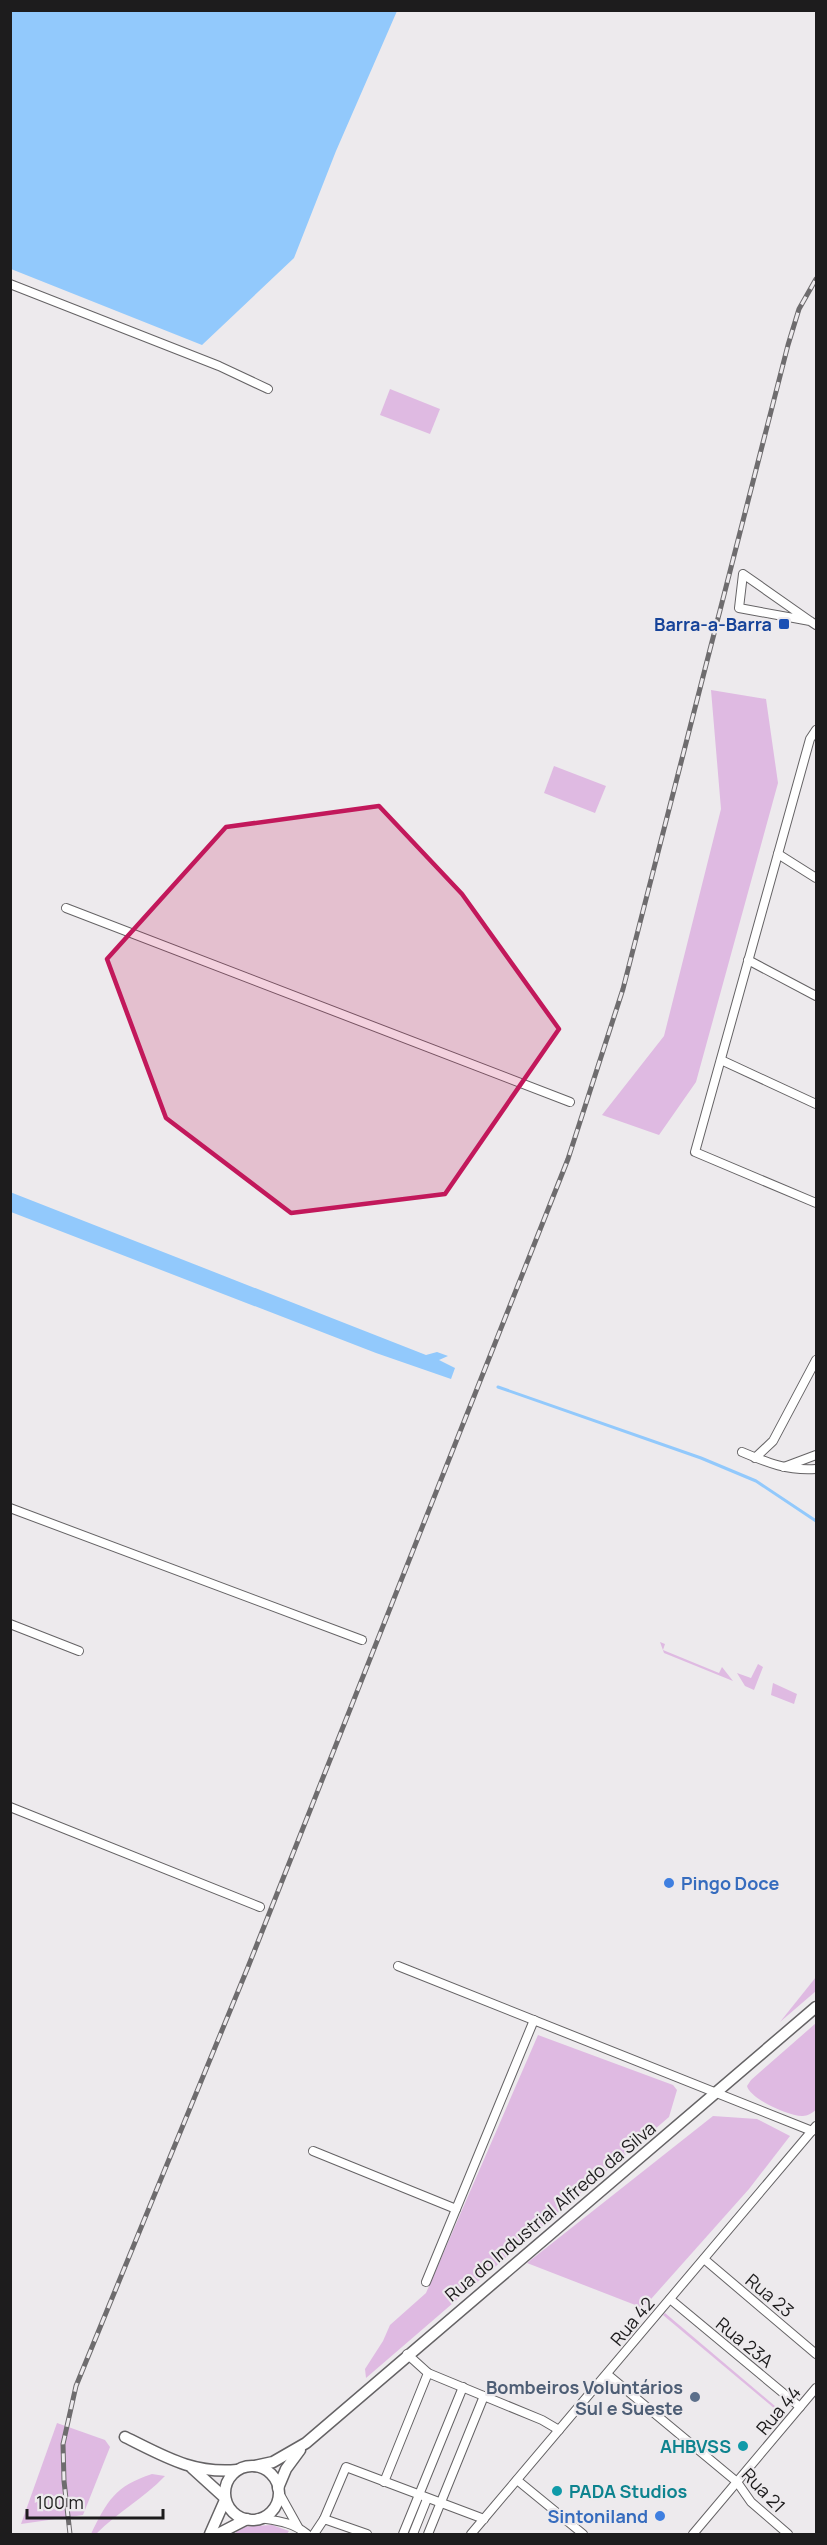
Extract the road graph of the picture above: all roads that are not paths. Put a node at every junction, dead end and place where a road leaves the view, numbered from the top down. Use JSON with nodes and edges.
{"nodes":[{"id":1,"x":10,"y":285,"type":"edge"},
{"id":2,"x":268,"y":389,"type":"dead end"},
{"id":3,"x":813,"y":623,"type":"edge"},
{"id":4,"x":816,"y":730,"type":"edge"},
{"id":5,"x":813,"y":742,"type":"edge"},
{"id":6,"x":778,"y":854,"type":"junction"},
{"id":7,"x":816,"y":878,"type":"edge"},
{"id":8,"x":66,"y":908,"type":"dead end"},
{"id":9,"x":748,"y":960,"type":"junction"},
{"id":10,"x":816,"y":996,"type":"edge"},
{"id":11,"x":721,"y":1060,"type":"junction"},
{"id":12,"x":570,"y":1102,"type":"dead end"},
{"id":13,"x":816,"y":1104,"type":"edge"},
{"id":14,"x":816,"y":1203,"type":"edge"},
{"id":15,"x":816,"y":1360,"type":"edge"},
{"id":16,"x":742,"y":1452,"type":"dead end"},
{"id":17,"x":816,"y":1455,"type":"edge"},
{"id":18,"x":755,"y":1458,"type":"junction"},
{"id":19,"x":779,"y":1467,"type":"junction"},
{"id":20,"x":816,"y":1469,"type":"edge"},
{"id":21,"x":10,"y":1508,"type":"edge"},
{"id":22,"x":10,"y":1624,"type":"edge"},
{"id":23,"x":362,"y":1640,"type":"dead end"},
{"id":24,"x":80,"y":1651,"type":"dead end"},
{"id":25,"x":10,"y":1807,"type":"edge"},
{"id":26,"x":260,"y":1907,"type":"dead end"},
{"id":27,"x":398,"y":1966,"type":"dead end"},
{"id":28,"x":816,"y":2007,"type":"edge"},
{"id":29,"x":534,"y":2020,"type":"junction"},
{"id":30,"x":716,"y":2092,"type":"junction"},
{"id":31,"x":814,"y":2129,"type":"edge"},
{"id":32,"x":314,"y":2151,"type":"dead end"},
{"id":33,"x":456,"y":2209,"type":"junction"},
{"id":34,"x":704,"y":2259,"type":"junction"},
{"id":35,"x":426,"y":2282,"type":"dead end"},
{"id":36,"x":670,"y":2300,"type":"junction"},
{"id":37,"x":407,"y":2354,"type":"junction"},
{"id":38,"x":816,"y":2354,"type":"edge"},
{"id":39,"x":428,"y":2373,"type":"junction"},
{"id":40,"x":607,"y":2374,"type":"junction"},
{"id":41,"x":463,"y":2387,"type":"junction"},
{"id":42,"x":816,"y":2388,"type":"edge"},
{"id":43,"x":484,"y":2396,"type":"junction"},
{"id":44,"x":801,"y":2407,"type":"junction"},
{"id":45,"x":559,"y":2430,"type":"junction"},
{"id":46,"x":125,"y":2437,"type":"dead end"},
{"id":47,"x":306,"y":2443,"type":"junction"},
{"id":48,"x":255,"y":2466,"type":"junction"},
{"id":49,"x":192,"y":2468,"type":"junction"},
{"id":50,"x":237,"y":2470,"type":"junction"},
{"id":51,"x":517,"y":2480,"type":"junction"},
{"id":52,"x":384,"y":2482,"type":"junction"},
{"id":53,"x":737,"y":2482,"type":"junction"},
{"id":54,"x":278,"y":2490,"type":"junction"},
{"id":55,"x":419,"y":2496,"type":"junction"},
{"id":56,"x":225,"y":2499,"type":"junction"},
{"id":57,"x":427,"y":2499,"type":"junction"},
{"id":58,"x":440,"y":2504,"type":"junction"},
{"id":59,"x":259,"y":2518,"type":"junction"},
{"id":60,"x":247,"y":2519,"type":"junction"},
{"id":61,"x":324,"y":2519,"type":"junction"},
{"id":62,"x":484,"y":2519,"type":"junction"},
{"id":63,"x":298,"y":2527,"type":"junction"},
{"id":64,"x":210,"y":2535,"type":"edge"},
{"id":65,"x":218,"y":2535,"type":"edge"},
{"id":66,"x":307,"y":2535,"type":"edge"},
{"id":67,"x":314,"y":2535,"type":"edge"},
{"id":68,"x":367,"y":2535,"type":"edge"},
{"id":69,"x":403,"y":2535,"type":"edge"},
{"id":70,"x":413,"y":2535,"type":"edge"},
{"id":71,"x":428,"y":2535,"type":"edge"},
{"id":72,"x":471,"y":2535,"type":"edge"},
{"id":73,"x":583,"y":2535,"type":"edge"},
{"id":74,"x":693,"y":2535,"type":"edge"},
{"id":75,"x":788,"y":2535,"type":"edge"}],
"edges":[{"from":1,"to":2,"type":"street"},
{"from":3,"to":3,"type":"street"},
{"from":4,"to":5,"type":"street"},
{"from":5,"to":6,"type":"street"},
{"from":6,"to":7,"type":"street"},
{"from":6,"to":9,"type":"street"},
{"from":8,"to":12,"type":"street"},
{"from":9,"to":10,"type":"street"},
{"from":9,"to":11,"type":"street"},
{"from":11,"to":13,"type":"street"},
{"from":11,"to":14,"type":"street"},
{"from":15,"to":18,"type":"street"},
{"from":16,"to":18,"type":"street"},
{"from":17,"to":19,"type":"street"},
{"from":18,"to":19,"type":"street"},
{"from":19,"to":20,"type":"street"},
{"from":21,"to":23,"type":"street"},
{"from":22,"to":24,"type":"street"},
{"from":25,"to":26,"type":"street"},
{"from":27,"to":29,"type":"street"},
{"from":28,"to":30,"type":"street","name":"Rua do Industrial Alfredo da Silva"},
{"from":29,"to":30,"type":"street"},
{"from":29,"to":33,"type":"street"},
{"from":30,"to":31,"type":"street"},
{"from":30,"to":37,"type":"street","name":"Rua do Industrial Alfredo da Silva"},
{"from":31,"to":34,"type":"street","name":"Rua 42"},
{"from":32,"to":33,"type":"street"},
{"from":33,"to":35,"type":"street"},
{"from":34,"to":36,"type":"street","name":"Rua 42"},
{"from":34,"to":38,"type":"street","name":"Rua 23"},
{"from":36,"to":40,"type":"street","name":"Rua 42"},
{"from":36,"to":44,"type":"street","name":"Rua 23A"},
{"from":37,"to":39,"type":"street"},
{"from":37,"to":47,"type":"street","name":"Rua do Industrial Alfredo da Silva"},
{"from":39,"to":41,"type":"street"},
{"from":39,"to":52,"type":"street"},
{"from":40,"to":45,"type":"street","name":"Rua 42"},
{"from":40,"to":53,"type":"street","name":"Rua 21"},
{"from":41,"to":43,"type":"street"},
{"from":41,"to":55,"type":"street"},
{"from":42,"to":44,"type":"street","name":"Rua 44"},
{"from":43,"to":45,"type":"street"},
{"from":43,"to":58,"type":"street"},
{"from":44,"to":53,"type":"street","name":"Rua 44"},
{"from":45,"to":51,"type":"street","name":"Rua 42"},
{"from":46,"to":49,"type":"street"},
{"from":47,"to":48,"type":"street","name":"Rua do Industrial Alfredo da Silva"},
{"from":47,"to":54,"type":"street","name":"Rua do Industrial Alfredo da Silva"},
{"from":48,"to":50,"type":"street"},
{"from":48,"to":54,"type":"street"},
{"from":49,"to":50,"type":"street"},
{"from":49,"to":56,"type":"street"},
{"from":50,"to":56,"type":"street"},
{"from":51,"to":62,"type":"street","name":"Rua 42"},
{"from":51,"to":73,"type":"street"},
{"from":52,"to":55,"type":"street"},
{"from":52,"to":61,"type":"street"},
{"from":53,"to":74,"type":"street","name":"Rua 44"},
{"from":53,"to":75,"type":"street","name":"Rua 21"},
{"from":54,"to":59,"type":"street"},
{"from":54,"to":63,"type":"street"},
{"from":55,"to":57,"type":"street"},
{"from":55,"to":69,"type":"street"},
{"from":56,"to":60,"type":"street"},
{"from":56,"to":64,"type":"street"},
{"from":57,"to":58,"type":"street"},
{"from":57,"to":70,"type":"street"},
{"from":58,"to":62,"type":"street"},
{"from":58,"to":71,"type":"street"},
{"from":59,"to":60,"type":"street"},
{"from":59,"to":63,"type":"street"},
{"from":60,"to":65,"type":"street"},
{"from":61,"to":67,"type":"street"},
{"from":61,"to":68,"type":"street"},
{"from":62,"to":72,"type":"street","name":"Rua 42"},
{"from":63,"to":66,"type":"street"}]}
